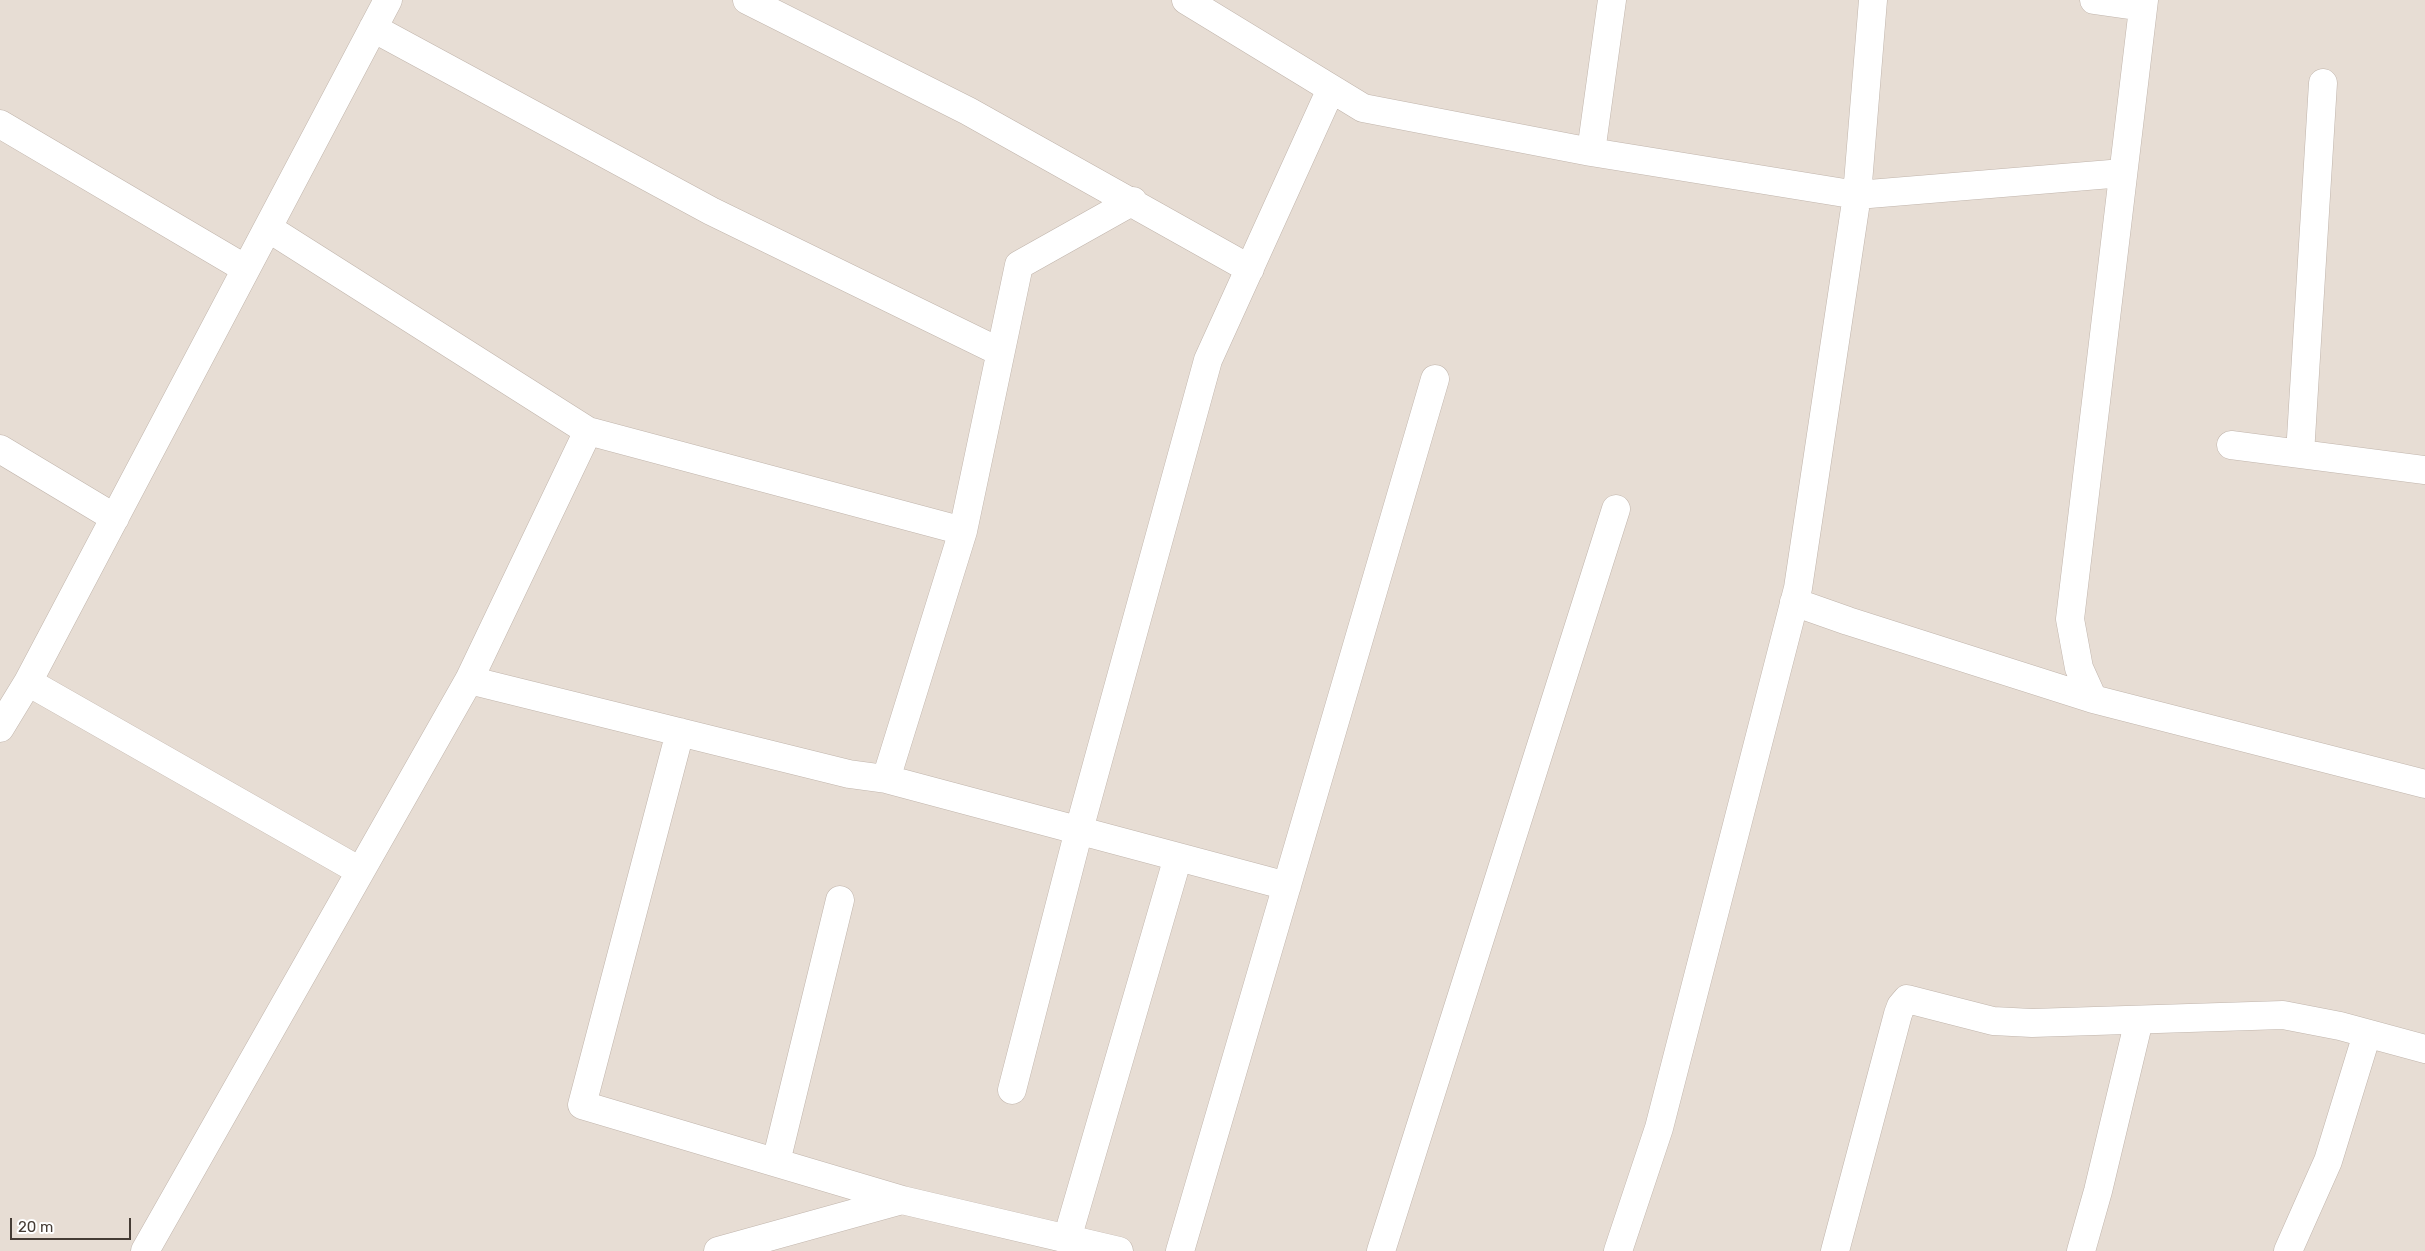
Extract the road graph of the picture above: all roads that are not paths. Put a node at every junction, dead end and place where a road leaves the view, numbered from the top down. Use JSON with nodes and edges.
{"nodes":[{"id":1,"x":388,"y":0,"type":"edge"},
{"id":2,"x":746,"y":0,"type":"edge"},
{"id":3,"x":1186,"y":0,"type":"edge"},
{"id":4,"x":1612,"y":0,"type":"edge"},
{"id":5,"x":1873,"y":0,"type":"edge"},
{"id":6,"x":2094,"y":0,"type":"edge"},
{"id":7,"x":2143,"y":3,"type":"edge"},
{"id":8,"x":373,"y":28,"type":"junction"},
{"id":9,"x":2323,"y":83,"type":"dead end"},
{"id":10,"x":1331,"y":89,"type":"junction"},
{"id":11,"x":0,"y":124,"type":"edge"},
{"id":12,"x":1591,"y":152,"type":"junction"},
{"id":13,"x":2124,"y":173,"type":"junction"},
{"id":14,"x":1857,"y":195,"type":"junction"},
{"id":15,"x":1133,"y":202,"type":"junction"},
{"id":16,"x":268,"y":228,"type":"junction"},
{"id":17,"x":1250,"y":268,"type":"junction"},
{"id":18,"x":246,"y":269,"type":"junction"},
{"id":19,"x":1000,"y":352,"type":"junction"},
{"id":20,"x":1436,"y":379,"type":"dead end"},
{"id":21,"x":588,"y":431,"type":"junction"},
{"id":22,"x":2231,"y":445,"type":"dead end"},
{"id":23,"x":0,"y":449,"type":"edge"},
{"id":24,"x":2300,"y":454,"type":"junction"},
{"id":25,"x":2425,"y":470,"type":"edge"},
{"id":26,"x":1616,"y":509,"type":"dead end"},
{"id":27,"x":115,"y":518,"type":"junction"},
{"id":28,"x":963,"y":531,"type":"junction"},
{"id":29,"x":1794,"y":602,"type":"junction"},
{"id":30,"x":470,"y":680,"type":"junction"},
{"id":31,"x":28,"y":682,"type":"junction"},
{"id":32,"x":2093,"y":699,"type":"junction"},
{"id":33,"x":0,"y":728,"type":"edge"},
{"id":34,"x":680,"y":732,"type":"junction"},
{"id":35,"x":886,"y":779,"type":"junction"},
{"id":36,"x":2425,"y":784,"type":"edge"},
{"id":37,"x":1079,"y":830,"type":"junction"},
{"id":38,"x":1178,"y":857,"type":"junction"},
{"id":39,"x":360,"y":870,"type":"junction"},
{"id":40,"x":1287,"y":886,"type":"junction"},
{"id":41,"x":840,"y":900,"type":"dead end"},
{"id":42,"x":2140,"y":1020,"type":"junction"},
{"id":43,"x":2367,"y":1034,"type":"junction"},
{"id":44,"x":2425,"y":1049,"type":"edge"},
{"id":45,"x":1012,"y":1090,"type":"dead end"},
{"id":46,"x":776,"y":1162,"type":"junction"},
{"id":47,"x":902,"y":1200,"type":"junction"},
{"id":48,"x":1067,"y":1239,"type":"junction"},
{"id":49,"x":791,"y":1242,"type":"edge"},
{"id":50,"x":145,"y":1251,"type":"edge"},
{"id":51,"x":718,"y":1251,"type":"edge"},
{"id":52,"x":1119,"y":1251,"type":"edge"},
{"id":53,"x":1180,"y":1251,"type":"edge"},
{"id":54,"x":1381,"y":1251,"type":"edge"},
{"id":55,"x":1618,"y":1251,"type":"edge"},
{"id":56,"x":1834,"y":1251,"type":"edge"},
{"id":57,"x":2081,"y":1251,"type":"edge"},
{"id":58,"x":2288,"y":1251,"type":"edge"}],
"edges":[{"from":1,"to":8,"type":"street"},
{"from":2,"to":15,"type":"street"},
{"from":3,"to":10,"type":"street"},
{"from":4,"to":12,"type":"street"},
{"from":5,"to":14,"type":"street"},
{"from":6,"to":7,"type":"street"},
{"from":7,"to":13,"type":"street"},
{"from":8,"to":16,"type":"street"},
{"from":8,"to":19,"type":"street"},
{"from":9,"to":24,"type":"street"},
{"from":10,"to":12,"type":"street"},
{"from":10,"to":17,"type":"street"},
{"from":11,"to":18,"type":"street"},
{"from":12,"to":14,"type":"street"},
{"from":13,"to":14,"type":"street"},
{"from":13,"to":32,"type":"street"},
{"from":14,"to":29,"type":"street"},
{"from":15,"to":17,"type":"street"},
{"from":15,"to":19,"type":"street"},
{"from":16,"to":18,"type":"street"},
{"from":16,"to":21,"type":"street"},
{"from":17,"to":37,"type":"street"},
{"from":18,"to":27,"type":"street"},
{"from":19,"to":28,"type":"street"},
{"from":20,"to":40,"type":"street"},
{"from":21,"to":28,"type":"street"},
{"from":21,"to":30,"type":"street"},
{"from":22,"to":24,"type":"street"},
{"from":23,"to":27,"type":"street"},
{"from":24,"to":25,"type":"street"},
{"from":26,"to":54,"type":"street"},
{"from":27,"to":31,"type":"street"},
{"from":28,"to":35,"type":"street"},
{"from":29,"to":32,"type":"street"},
{"from":29,"to":55,"type":"street"},
{"from":30,"to":34,"type":"street"},
{"from":30,"to":39,"type":"street"},
{"from":31,"to":33,"type":"street"},
{"from":31,"to":39,"type":"street"},
{"from":32,"to":36,"type":"street"},
{"from":34,"to":35,"type":"street"},
{"from":34,"to":46,"type":"street"},
{"from":35,"to":37,"type":"street"},
{"from":37,"to":38,"type":"street"},
{"from":37,"to":45,"type":"street"},
{"from":38,"to":40,"type":"street"},
{"from":38,"to":48,"type":"street"},
{"from":39,"to":50,"type":"street"},
{"from":40,"to":53,"type":"street"},
{"from":41,"to":46,"type":"street"},
{"from":42,"to":43,"type":"street"},
{"from":42,"to":56,"type":"street"},
{"from":42,"to":57,"type":"street"},
{"from":43,"to":44,"type":"street"},
{"from":43,"to":58,"type":"street"},
{"from":46,"to":47,"type":"street"},
{"from":47,"to":48,"type":"street"},
{"from":47,"to":49,"type":"street"},
{"from":48,"to":52,"type":"street"},
{"from":49,"to":51,"type":"street"}]}
